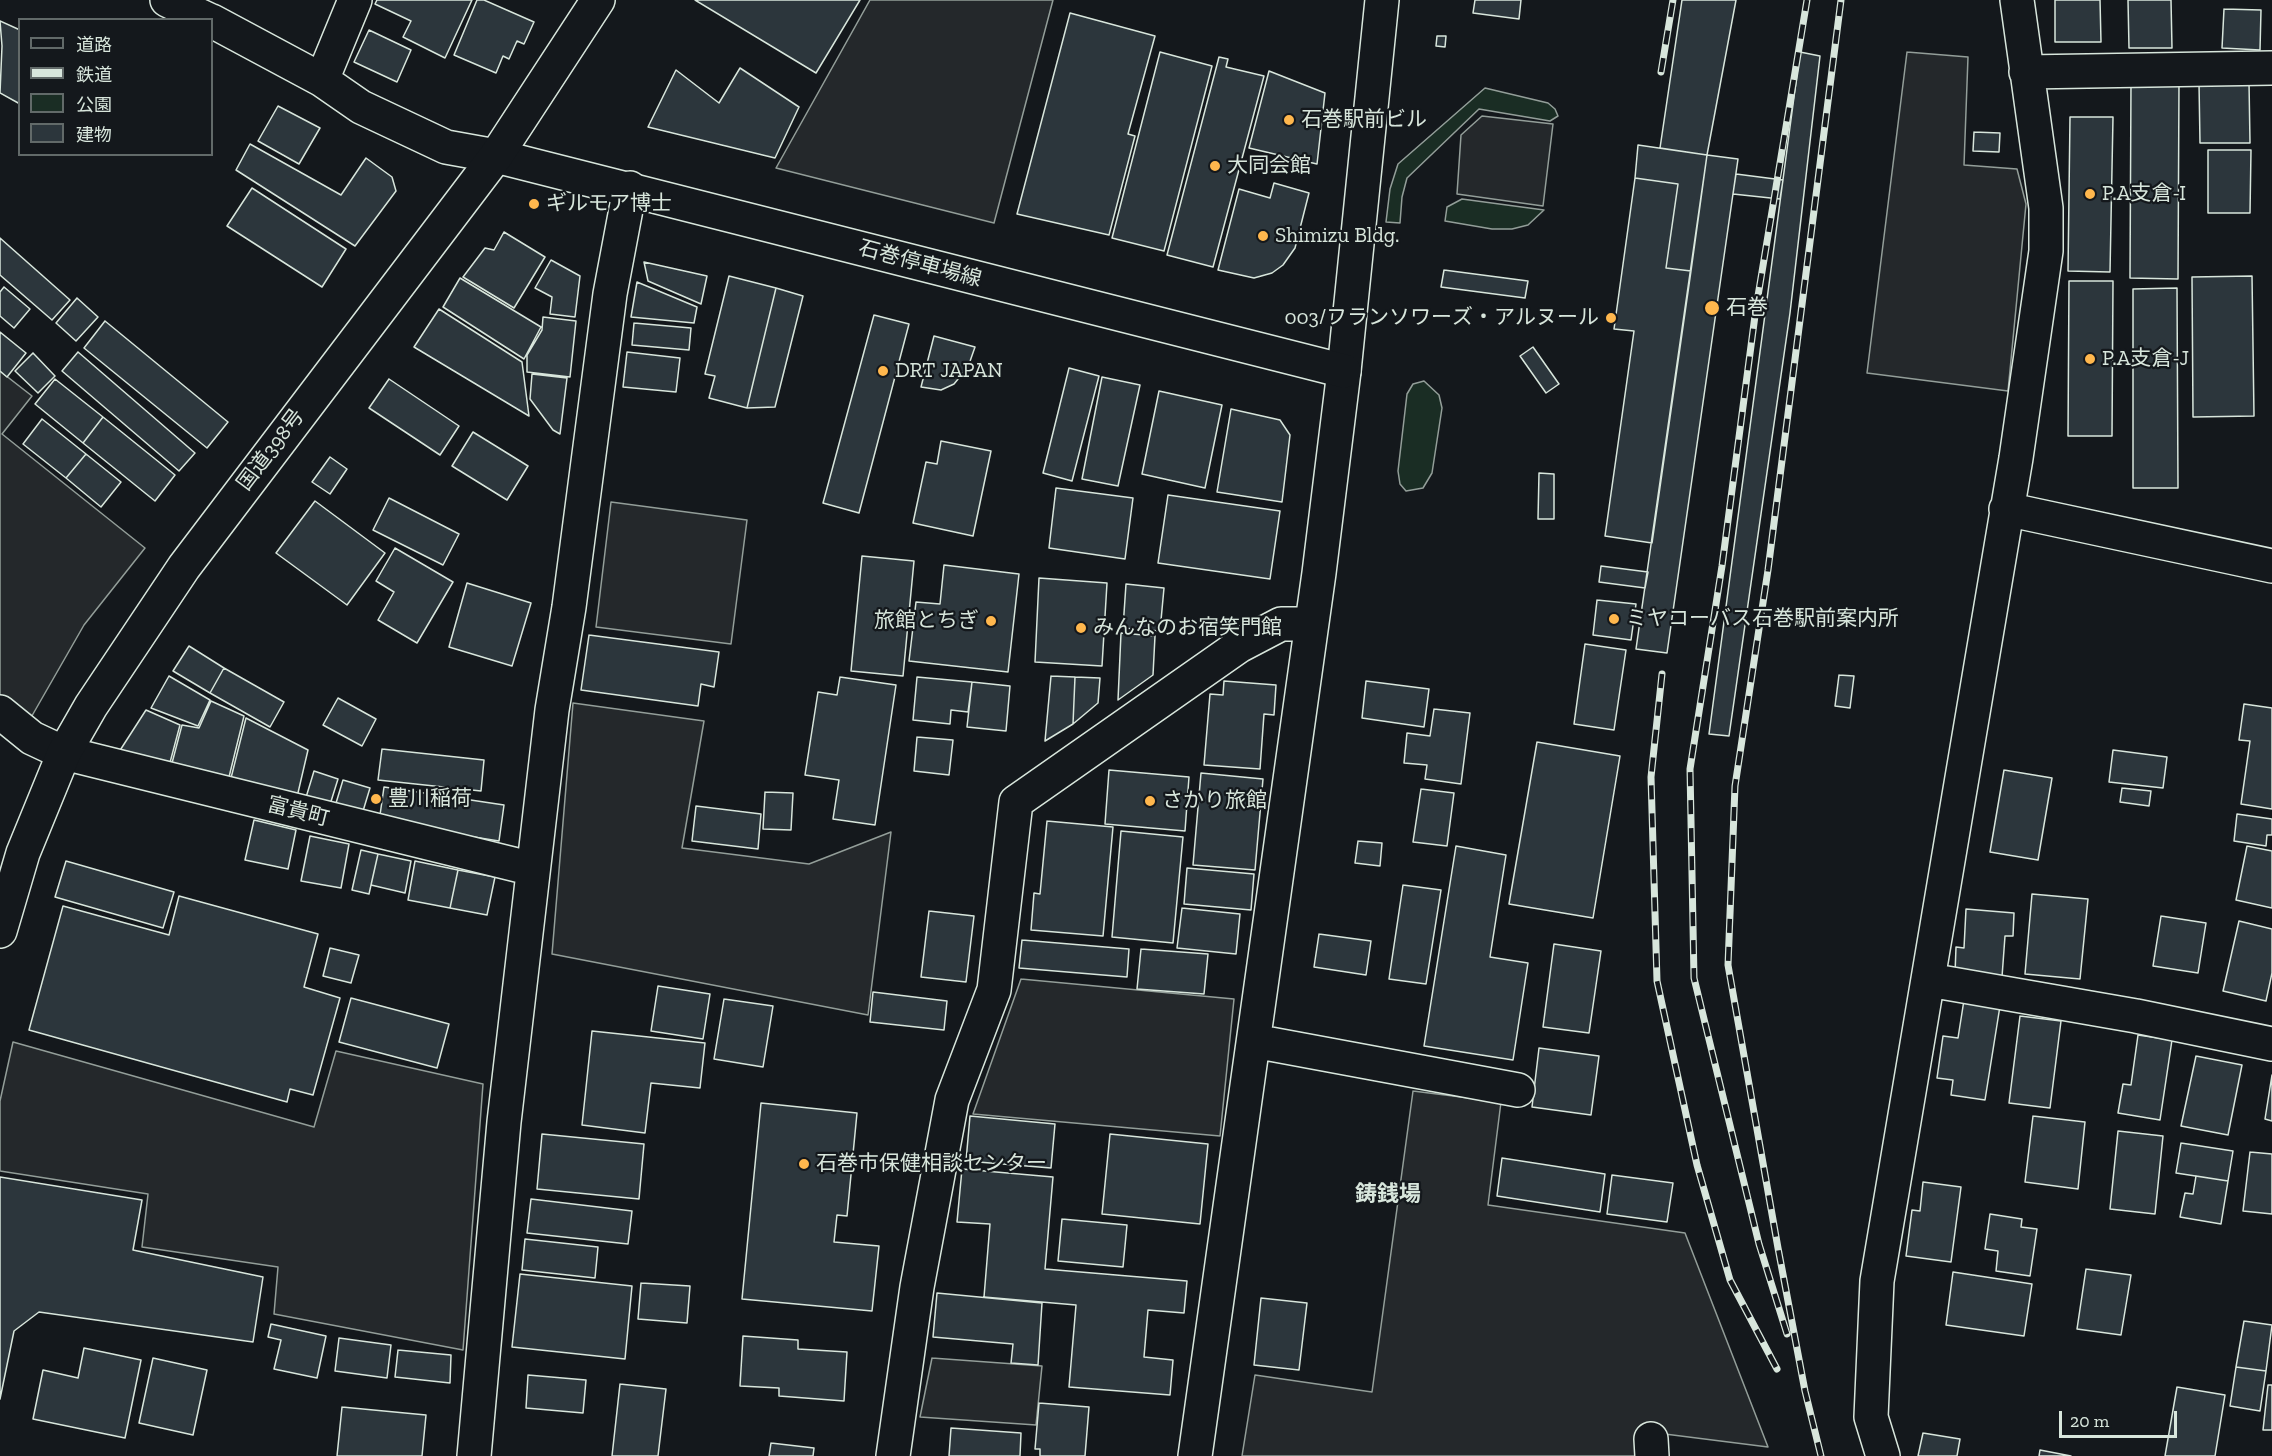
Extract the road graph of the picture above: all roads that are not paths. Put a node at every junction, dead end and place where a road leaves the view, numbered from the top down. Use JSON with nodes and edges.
{"nodes":[{"id":1,"x":167,"y":0,"type":"edge"},
{"id":2,"x":355,"y":0,"type":"edge"},
{"id":3,"x":598,"y":0,"type":"edge"},
{"id":4,"x":1382,"y":0,"type":"edge"},
{"id":5,"x":2017,"y":0,"type":"edge"},
{"id":6,"x":206,"y":18,"type":"edge"},
{"id":7,"x":213,"y":22,"type":"edge"},
{"id":8,"x":2272,"y":68,"type":"edge"},
{"id":9,"x":2026,"y":72,"type":"junction"},
{"id":10,"x":322,"y":80,"type":"junction"},
{"id":11,"x":496,"y":156,"type":"junction"},
{"id":12,"x":630,"y":188,"type":"junction"},
{"id":13,"x":1344,"y":371,"type":"junction"},
{"id":14,"x":2006,"y":510,"type":"junction"},
{"id":15,"x":2272,"y":566,"type":"edge"},
{"id":16,"x":1311,"y":624,"type":"junction"},
{"id":17,"x":0,"y":712,"type":"edge"},
{"id":18,"x":64,"y":753,"type":"junction"},
{"id":19,"x":533,"y":868,"type":"junction"},
{"id":20,"x":0,"y":931,"type":"edge"},
{"id":21,"x":1929,"y":980,"type":"junction"},
{"id":22,"x":1254,"y":1041,"type":"junction"},
{"id":23,"x":2272,"y":1044,"type":"edge"},
{"id":24,"x":1518,"y":1090,"type":"dead end"},
{"id":25,"x":474,"y":1456,"type":"edge"},
{"id":26,"x":893,"y":1456,"type":"edge"},
{"id":27,"x":1195,"y":1456,"type":"edge"},
{"id":28,"x":1883,"y":1456,"type":"edge"}],
"edges":[{"from":1,"to":6,"type":"main road","name":"石巻停車場線"},
{"from":2,"to":10,"type":"main road"},
{"from":3,"to":11,"type":"main road","name":"国道398号"},
{"from":4,"to":13,"type":"main road"},
{"from":5,"to":9,"type":"main road"},
{"from":7,"to":10,"type":"main road","name":"石巻停車場線"},
{"from":8,"to":9,"type":"main road"},
{"from":9,"to":14,"type":"main road"},
{"from":10,"to":11,"type":"main road","name":"石巻停車場線"},
{"from":11,"to":12,"type":"main road","name":"石巻停車場線"},
{"from":11,"to":18,"type":"main road","name":"国道398号"},
{"from":12,"to":13,"type":"main road","name":"石巻停車場線"},
{"from":12,"to":19,"type":"main road"},
{"from":13,"to":16,"type":"main road"},
{"from":14,"to":15,"type":"main road"},
{"from":14,"to":21,"type":"main road"},
{"from":16,"to":22,"type":"main road"},
{"from":16,"to":26,"type":"main road"},
{"from":17,"to":18,"type":"main road","name":"富貴町"},
{"from":18,"to":19,"type":"main road","name":"富貴町"},
{"from":18,"to":20,"type":"main road","name":"国道398号"},
{"from":19,"to":25,"type":"main road"},
{"from":21,"to":23,"type":"main road"},
{"from":21,"to":28,"type":"main road"},
{"from":22,"to":24,"type":"main road"},
{"from":22,"to":27,"type":"main road"}]}
